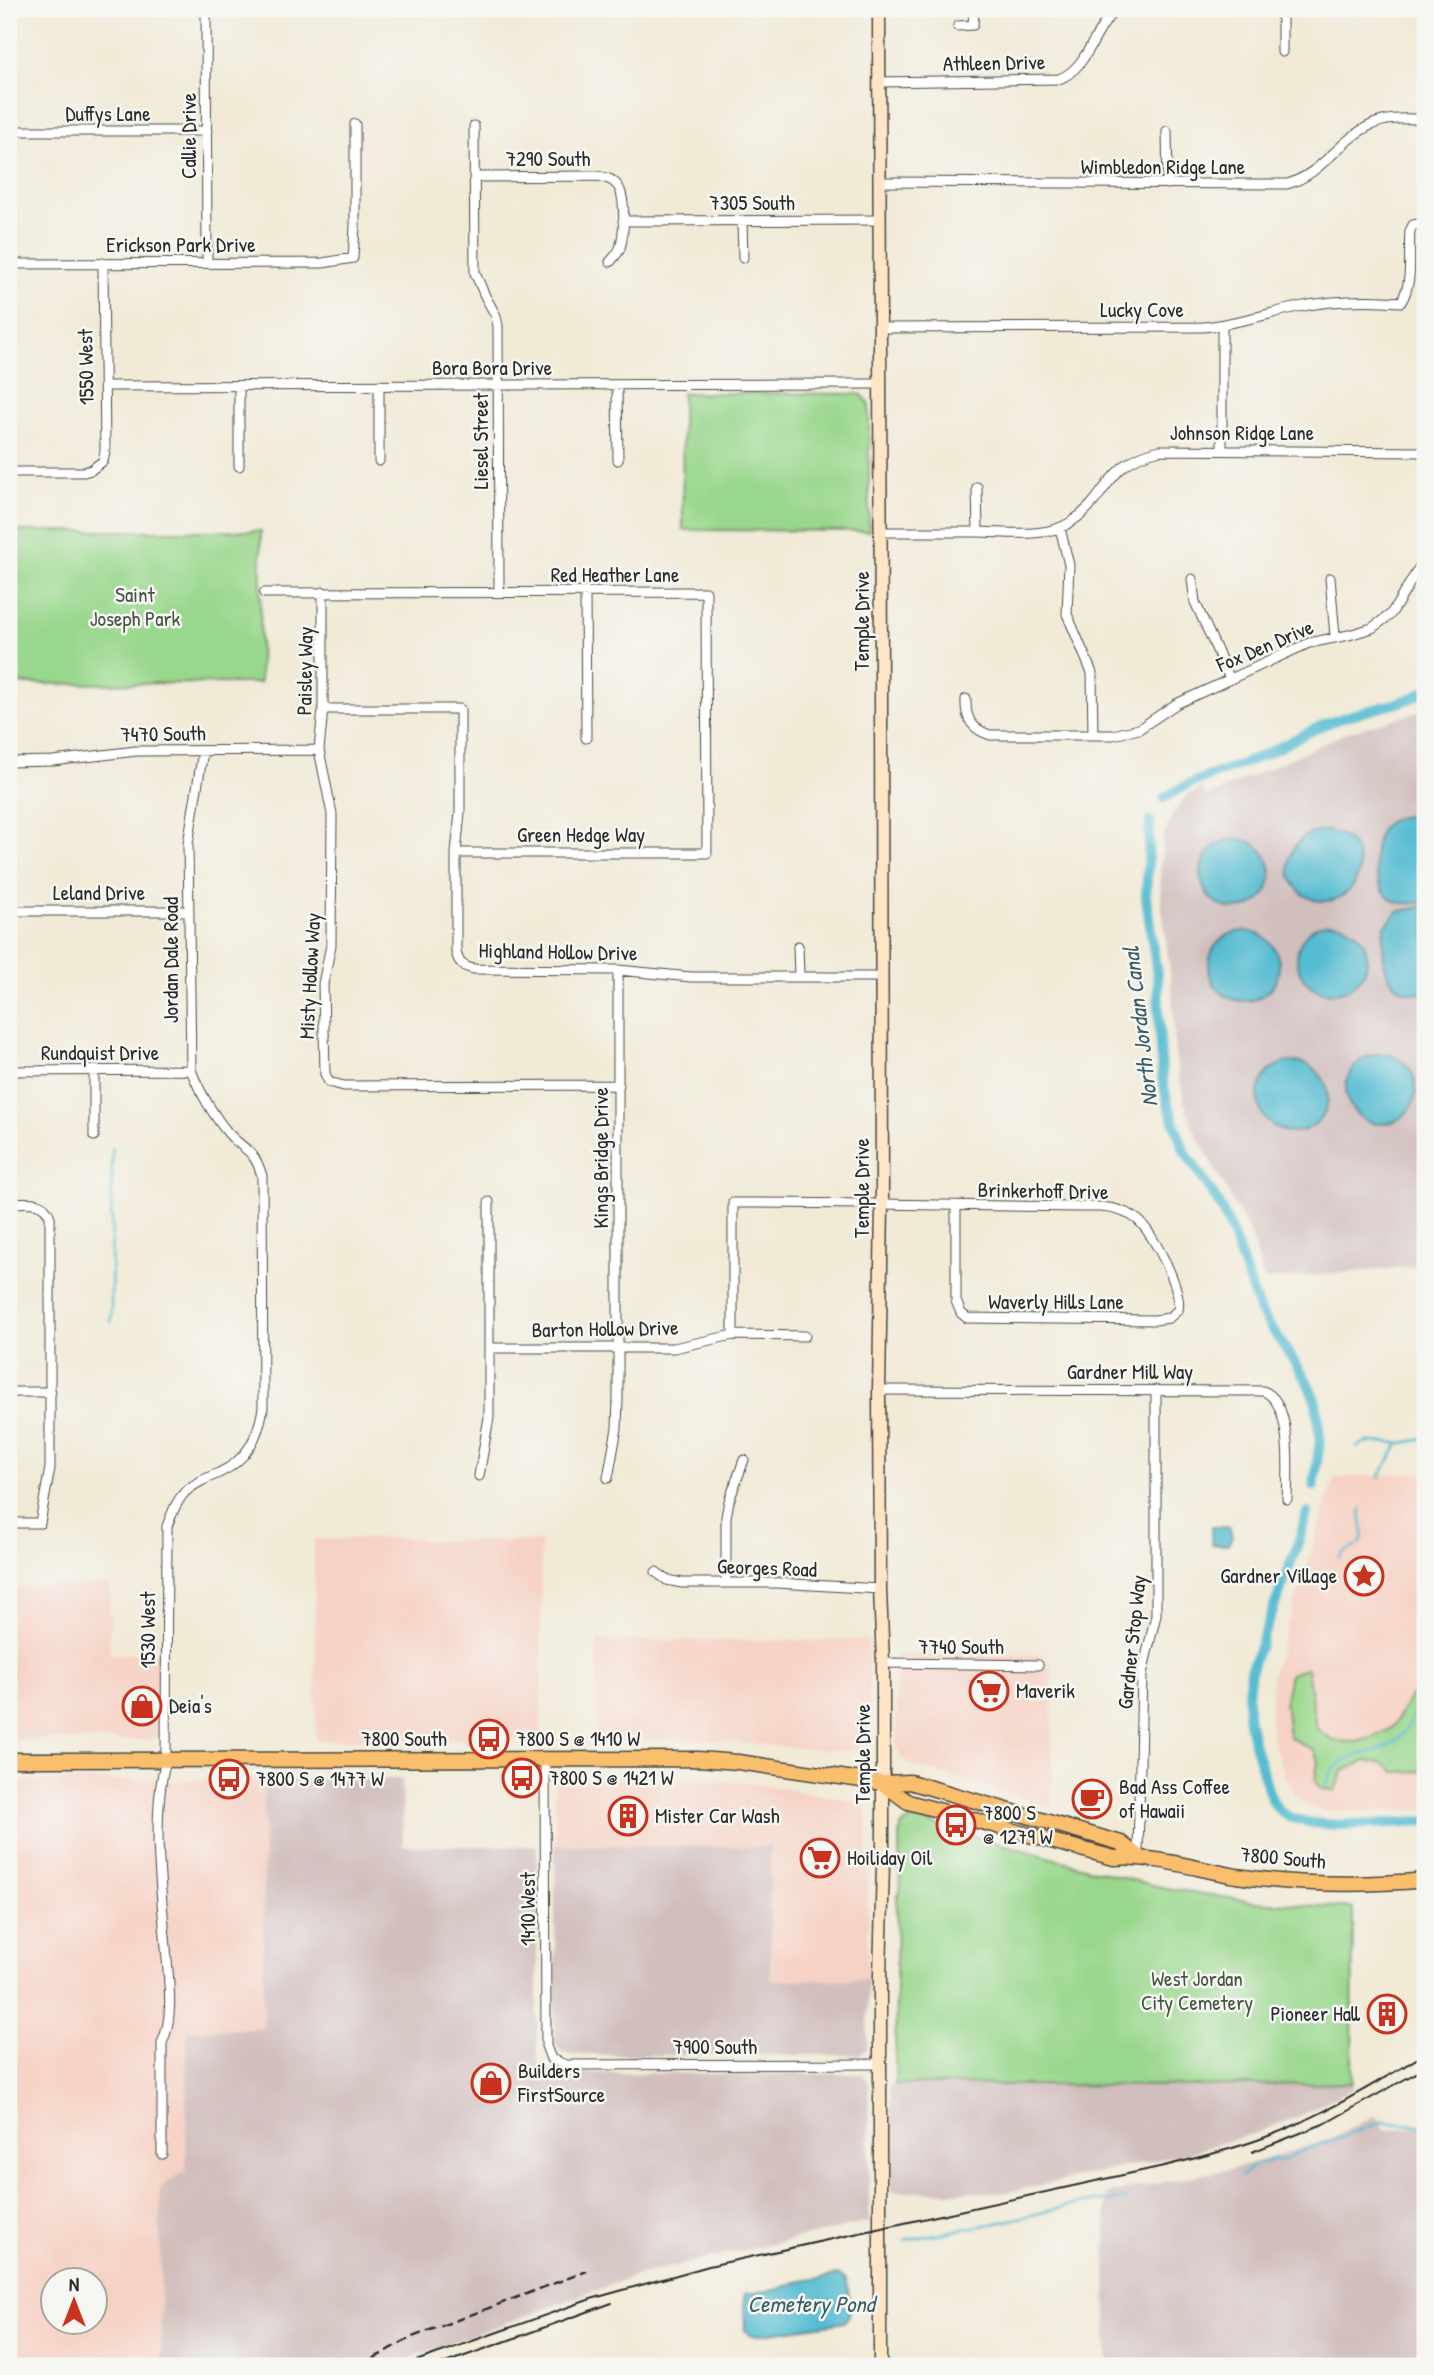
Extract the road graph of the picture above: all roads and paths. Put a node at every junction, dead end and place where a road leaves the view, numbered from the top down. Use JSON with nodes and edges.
{"nodes":[{"id":1,"x":206,"y":9,"type":"edge"},
{"id":2,"x":879,"y":9,"type":"edge"},
{"id":3,"x":974,"y":9,"type":"edge"},
{"id":4,"x":1116,"y":9,"type":"edge"},
{"id":5,"x":1282,"y":9,"type":"edge"},
{"id":6,"x":958,"y":26,"type":"dead end"},
{"id":7,"x":1282,"y":52,"type":"dead end"},
{"id":8,"x":879,"y":82,"type":"junction"},
{"id":9,"x":1425,"y":119,"type":"edge"},
{"id":10,"x":355,"y":124,"type":"dead end"},
{"id":11,"x":474,"y":127,"type":"dead end"},
{"id":12,"x":9,"y":131,"type":"edge"},
{"id":13,"x":206,"y":131,"type":"junction"},
{"id":14,"x":1167,"y":131,"type":"dead end"},
{"id":15,"x":474,"y":177,"type":"junction"},
{"id":16,"x":880,"y":182,"type":"junction"},
{"id":17,"x":1168,"y":184,"type":"junction"},
{"id":18,"x":623,"y":220,"type":"junction"},
{"id":19,"x":880,"y":220,"type":"junction"},
{"id":20,"x":742,"y":221,"type":"junction"},
{"id":21,"x":1425,"y":223,"type":"edge"},
{"id":22,"x":743,"y":258,"type":"dead end"},
{"id":23,"x":610,"y":262,"type":"dead end"},
{"id":24,"x":103,"y":263,"type":"junction"},
{"id":25,"x":207,"y":263,"type":"junction"},
{"id":26,"x":9,"y":264,"type":"edge"},
{"id":27,"x":1222,"y":326,"type":"junction"},
{"id":28,"x":880,"y":328,"type":"junction"},
{"id":29,"x":880,"y":384,"type":"junction"},
{"id":30,"x":379,"y":385,"type":"junction"},
{"id":31,"x":498,"y":385,"type":"junction"},
{"id":32,"x":617,"y":385,"type":"junction"},
{"id":33,"x":105,"y":386,"type":"junction"},
{"id":34,"x":239,"y":386,"type":"junction"},
{"id":35,"x":1222,"y":450,"type":"junction"},
{"id":36,"x":1425,"y":452,"type":"edge"},
{"id":37,"x":618,"y":460,"type":"dead end"},
{"id":38,"x":379,"y":461,"type":"dead end"},
{"id":39,"x":239,"y":466,"type":"dead end"},
{"id":40,"x":9,"y":471,"type":"edge"},
{"id":41,"x":977,"y":487,"type":"dead end"},
{"id":42,"x":1060,"y":528,"type":"junction"},
{"id":43,"x":880,"y":532,"type":"junction"},
{"id":44,"x":978,"y":532,"type":"junction"},
{"id":45,"x":1425,"y":558,"type":"edge"},
{"id":46,"x":1329,"y":578,"type":"dead end"},
{"id":47,"x":1192,"y":579,"type":"dead end"},
{"id":48,"x":323,"y":592,"type":"junction"},
{"id":49,"x":499,"y":592,"type":"junction"},
{"id":50,"x":586,"y":592,"type":"junction"},
{"id":51,"x":264,"y":593,"type":"dead end"},
{"id":52,"x":1335,"y":636,"type":"junction"},
{"id":53,"x":1230,"y":679,"type":"junction"},
{"id":54,"x":966,"y":699,"type":"dead end"},
{"id":55,"x":323,"y":709,"type":"junction"},
{"id":56,"x":1093,"y":734,"type":"junction"},
{"id":57,"x":586,"y":738,"type":"dead end"},
{"id":58,"x":319,"y":750,"type":"junction"},
{"id":59,"x":203,"y":751,"type":"junction"},
{"id":60,"x":9,"y":762,"type":"edge"},
{"id":61,"x":456,"y":853,"type":"junction"},
{"id":62,"x":707,"y":853,"type":"joint"},
{"id":63,"x":9,"y":911,"type":"edge"},
{"id":64,"x":188,"y":911,"type":"junction"},
{"id":65,"x":798,"y":946,"type":"dead end"},
{"id":66,"x":618,"y":970,"type":"junction"},
{"id":67,"x":799,"y":976,"type":"junction"},
{"id":68,"x":881,"y":977,"type":"junction"},
{"id":69,"x":94,"y":1070,"type":"junction"},
{"id":70,"x":191,"y":1070,"type":"junction"},
{"id":71,"x":9,"y":1071,"type":"edge"},
{"id":72,"x":619,"y":1085,"type":"junction"},
{"id":73,"x":94,"y":1136,"type":"dead end"},
{"id":74,"x":250,"y":1150,"type":"joint"},
{"id":75,"x":489,"y":1202,"type":"dead end"},
{"id":76,"x":9,"y":1203,"type":"edge"},
{"id":77,"x":882,"y":1205,"type":"junction"},
{"id":78,"x":956,"y":1206,"type":"junction"},
{"id":79,"x":1175,"y":1314,"type":"joint"},
{"id":80,"x":733,"y":1335,"type":"junction"},
{"id":81,"x":805,"y":1336,"type":"dead end"},
{"id":82,"x":619,"y":1347,"type":"junction"},
{"id":83,"x":489,"y":1348,"type":"junction"},
{"id":84,"x":1156,"y":1390,"type":"junction"},
{"id":85,"x":879,"y":1391,"type":"junction"},
{"id":86,"x":9,"y":1392,"type":"edge"},
{"id":87,"x":51,"y":1392,"type":"junction"},
{"id":88,"x":744,"y":1460,"type":"dead end"},
{"id":89,"x":479,"y":1476,"type":"dead end"},
{"id":90,"x":608,"y":1478,"type":"dead end"},
{"id":91,"x":1287,"y":1499,"type":"dead end"},
{"id":92,"x":9,"y":1523,"type":"edge"},
{"id":93,"x":656,"y":1572,"type":"dead end"},
{"id":94,"x":726,"y":1583,"type":"junction"},
{"id":95,"x":880,"y":1589,"type":"junction"},
{"id":96,"x":883,"y":1663,"type":"junction"},
{"id":97,"x":1038,"y":1665,"type":"dead end"},
{"id":98,"x":545,"y":1758,"type":"junction"},
{"id":99,"x":166,"y":1759,"type":"junction"},
{"id":100,"x":9,"y":1760,"type":"edge"},
{"id":101,"x":882,"y":1783,"type":"junction"},
{"id":102,"x":1138,"y":1856,"type":"junction"},
{"id":103,"x":1425,"y":1880,"type":"edge"},
{"id":104,"x":551,"y":2059,"type":"joint"},
{"id":105,"x":880,"y":2064,"type":"junction"},
{"id":106,"x":162,"y":2154,"type":"dead end"},
{"id":107,"x":880,"y":2366,"type":"edge"}],
"edges":[{"from":1,"to":13,"type":"street","name":"Callie Drive"},
{"from":2,"to":8,"type":"street","name":"Temple Drive"},
{"from":3,"to":6,"type":"street"},
{"from":4,"to":8,"type":"street","name":"Athleen Drive"},
{"from":5,"to":7,"type":"street"},
{"from":8,"to":16,"type":"street","name":"Temple Drive"},
{"from":9,"to":17,"type":"street","name":"Wimbledon Ridge Lane"},
{"from":10,"to":25,"type":"street","name":"Erickson Park Drive"},
{"from":11,"to":15,"type":"street","name":"Liesel Street"},
{"from":12,"to":13,"type":"street","name":"Duffys Lane"},
{"from":13,"to":25,"type":"street","name":"Callie Drive"},
{"from":14,"to":17,"type":"street"},
{"from":15,"to":18,"type":"street","name":"7290 South"},
{"from":15,"to":31,"type":"street","name":"Liesel Street"},
{"from":16,"to":17,"type":"street","name":"Wimbledon Ridge Lane"},
{"from":16,"to":19,"type":"street","name":"Temple Drive"},
{"from":18,"to":20,"type":"street","name":"7305 South"},
{"from":18,"to":23,"type":"street"},
{"from":19,"to":20,"type":"street","name":"7305 South"},
{"from":19,"to":28,"type":"street","name":"Temple Drive"},
{"from":20,"to":22,"type":"street"},
{"from":21,"to":27,"type":"street","name":"Lucky Cove"},
{"from":24,"to":25,"type":"street","name":"Erickson Park Drive"},
{"from":24,"to":26,"type":"street","name":"Erickson Park Drive"},
{"from":24,"to":33,"type":"street","name":"1550 West"},
{"from":27,"to":28,"type":"street","name":"Lucky Cove"},
{"from":27,"to":35,"type":"street"},
{"from":28,"to":29,"type":"street","name":"Temple Drive"},
{"from":29,"to":32,"type":"street","name":"Bora Bora Drive"},
{"from":29,"to":43,"type":"street","name":"Temple Drive"},
{"from":30,"to":31,"type":"street","name":"Bora Bora Drive"},
{"from":30,"to":34,"type":"street","name":"Bora Bora Drive"},
{"from":30,"to":38,"type":"street"},
{"from":31,"to":32,"type":"street","name":"Bora Bora Drive"},
{"from":31,"to":49,"type":"street","name":"Liesel Street"},
{"from":32,"to":37,"type":"street"},
{"from":33,"to":34,"type":"street","name":"Bora Bora Drive"},
{"from":33,"to":40,"type":"street","name":"1550 West"},
{"from":34,"to":39,"type":"street"},
{"from":35,"to":36,"type":"street","name":"Johnson Ridge Lane"},
{"from":35,"to":42,"type":"street","name":"Johnson Ridge Lane"},
{"from":41,"to":44,"type":"street"},
{"from":42,"to":44,"type":"street"},
{"from":42,"to":56,"type":"street"},
{"from":43,"to":44,"type":"street"},
{"from":43,"to":68,"type":"street","name":"Temple Drive"},
{"from":45,"to":52,"type":"street","name":"Fox Den Drive"},
{"from":46,"to":52,"type":"street"},
{"from":47,"to":53,"type":"street"},
{"from":48,"to":49,"type":"street","name":"Red Heather Lane"},
{"from":48,"to":51,"type":"street","name":"Red Heather Lane"},
{"from":48,"to":55,"type":"street","name":"Paisley Way"},
{"from":49,"to":50,"type":"street","name":"Red Heather Lane"},
{"from":50,"to":57,"type":"street"},
{"from":50,"to":62,"type":"street","name":"Red Heather Lane"},
{"from":52,"to":53,"type":"street","name":"Fox Den Drive"},
{"from":53,"to":56,"type":"street","name":"Fox Den Drive"},
{"from":54,"to":56,"type":"street","name":"Fox Den Drive"},
{"from":55,"to":58,"type":"street","name":"Paisley Way"},
{"from":55,"to":61,"type":"street","name":"Highland Hollow Drive"},
{"from":58,"to":59,"type":"street","name":"7470 South"},
{"from":58,"to":72,"type":"street","name":"Misty Hollow Way"},
{"from":59,"to":60,"type":"street","name":"7470 South"},
{"from":59,"to":64,"type":"street","name":"Jordan Dale Road"},
{"from":61,"to":62,"type":"street","name":"Green Hedge Way"},
{"from":61,"to":66,"type":"street","name":"Highland Hollow Drive"},
{"from":63,"to":64,"type":"street","name":"Leland Drive"},
{"from":64,"to":70,"type":"street","name":"Jordan Dale Road"},
{"from":65,"to":67,"type":"street"},
{"from":66,"to":67,"type":"street","name":"Highland Hollow Drive"},
{"from":66,"to":72,"type":"street","name":"Kings Bridge Drive"},
{"from":67,"to":68,"type":"street","name":"Highland Hollow Drive"},
{"from":68,"to":77,"type":"street","name":"Temple Drive"},
{"from":69,"to":70,"type":"street","name":"Rundquist Drive"},
{"from":69,"to":71,"type":"street","name":"Rundquist Drive"},
{"from":69,"to":73,"type":"street"},
{"from":70,"to":74,"type":"street","name":"Jordan Dale Road"},
{"from":72,"to":82,"type":"street","name":"Kings Bridge Drive"},
{"from":74,"to":99,"type":"street","name":"1530 West"},
{"from":75,"to":83,"type":"street"},
{"from":76,"to":87,"type":"street"},
{"from":77,"to":78,"type":"street","name":"Brinkerhoff Drive"},
{"from":77,"to":80,"type":"street"},
{"from":77,"to":85,"type":"street","name":"Temple Drive"},
{"from":78,"to":79,"type":"street","name":"Brinkerhoff Drive"},
{"from":78,"to":79,"type":"street","name":"Waverly Hills Lane"},
{"from":80,"to":81,"type":"street","name":"Barton Hollow Drive"},
{"from":80,"to":82,"type":"street","name":"Barton Hollow Drive"},
{"from":82,"to":83,"type":"street","name":"Barton Hollow Drive"},
{"from":82,"to":90,"type":"street","name":"Kings Bridge Drive"},
{"from":83,"to":89,"type":"street"},
{"from":84,"to":85,"type":"street","name":"Gardner Mill Way"},
{"from":84,"to":91,"type":"street","name":"Gardner Mill Way"},
{"from":84,"to":102,"type":"street","name":"Gardner Stop Way"},
{"from":85,"to":95,"type":"street","name":"Temple Drive"},
{"from":86,"to":87,"type":"street"},
{"from":87,"to":92,"type":"street"},
{"from":88,"to":94,"type":"street"},
{"from":93,"to":94,"type":"street","name":"Georges Road"},
{"from":94,"to":95,"type":"street","name":"Georges Road"},
{"from":95,"to":96,"type":"street","name":"Temple Drive"},
{"from":96,"to":97,"type":"street","name":"7740 South"},
{"from":96,"to":101,"type":"street","name":"Temple Drive"},
{"from":98,"to":99,"type":"main road","name":"7800 South"},
{"from":98,"to":101,"type":"main road","name":"7800 South"},
{"from":98,"to":104,"type":"street","name":"1410 West"},
{"from":99,"to":100,"type":"main road","name":"7800 South"},
{"from":99,"to":106,"type":"street","name":"1530 West"},
{"from":101,"to":102,"type":"main road","name":"7800 South"},
{"from":101,"to":105,"type":"street","name":"Temple Drive"},
{"from":102,"to":103,"type":"main road","name":"7800 South"},
{"from":104,"to":105,"type":"street","name":"7900 South"},
{"from":105,"to":107,"type":"street","name":"Temple Drive"}]}
